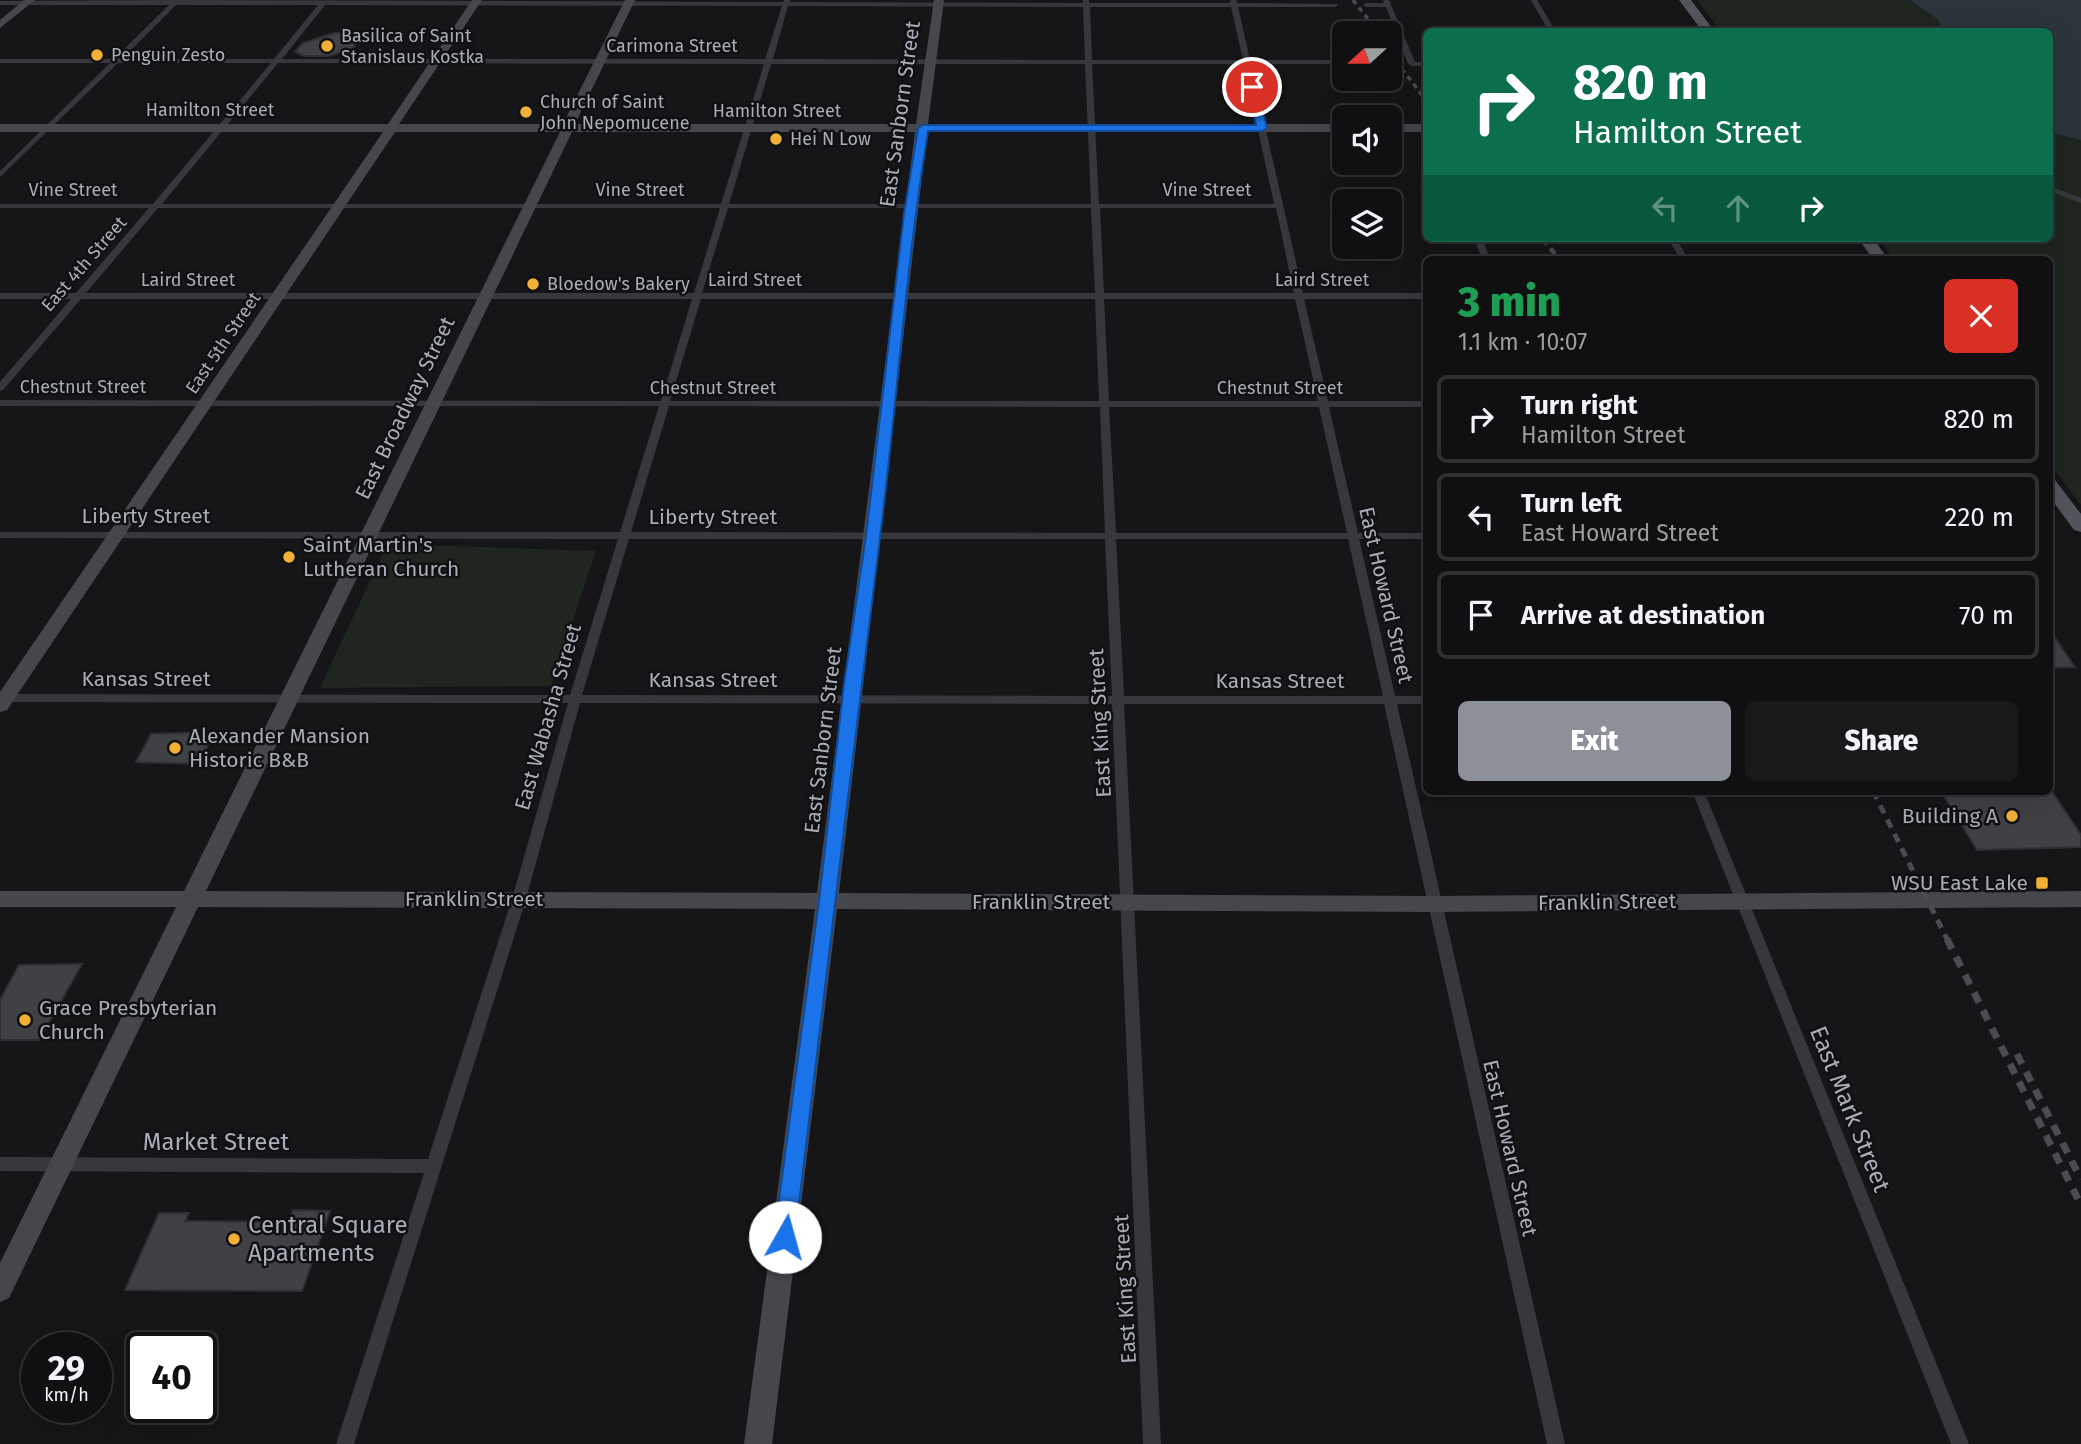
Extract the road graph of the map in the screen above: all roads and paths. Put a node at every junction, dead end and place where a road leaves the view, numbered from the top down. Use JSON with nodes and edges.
{"nodes":[{"id":1,"x":1534,"y":0,"type":"edge"},
{"id":2,"x":1685,"y":0,"type":"edge"},
{"id":3,"x":476,"y":1,"type":"edge"},
{"id":4,"x":28,"y":2,"type":"edge"},
{"id":5,"x":176,"y":2,"type":"edge"},
{"id":6,"x":325,"y":2,"type":"edge"},
{"id":7,"x":629,"y":2,"type":"edge"},
{"id":8,"x":786,"y":2,"type":"edge"},
{"id":9,"x":939,"y":2,"type":"edge"},
{"id":10,"x":1086,"y":2,"type":"edge"},
{"id":11,"x":1234,"y":2,"type":"edge"},
{"id":12,"x":1387,"y":2,"type":"edge"},
{"id":13,"x":0,"y":3,"type":"edge"},
{"id":14,"x":1335,"y":5,"type":"dead end"},
{"id":15,"x":1366,"y":5,"type":"dead end"},
{"id":16,"x":0,"y":25,"type":"edge"},
{"id":17,"x":1551,"y":28,"type":"edge"},
{"id":18,"x":1706,"y":28,"type":"edge"},
{"id":19,"x":0,"y":61,"type":"edge"},
{"id":20,"x":436,"y":61,"type":"junction"},
{"id":21,"x":115,"y":62,"type":"junction"},
{"id":22,"x":275,"y":62,"type":"junction"},
{"id":23,"x":599,"y":62,"type":"junction"},
{"id":24,"x":769,"y":62,"type":"junction"},
{"id":25,"x":1089,"y":62,"type":"junction"},
{"id":26,"x":1332,"y":62,"type":"edge"},
{"id":27,"x":931,"y":63,"type":"junction"},
{"id":28,"x":1247,"y":63,"type":"junction"},
{"id":29,"x":1423,"y":64,"type":"edge"},
{"id":30,"x":0,"y":128,"type":"edge"},
{"id":31,"x":48,"y":128,"type":"junction"},
{"id":32,"x":222,"y":128,"type":"junction"},
{"id":33,"x":391,"y":128,"type":"junction"},
{"id":34,"x":567,"y":128,"type":"junction"},
{"id":35,"x":750,"y":128,"type":"junction"},
{"id":36,"x":923,"y":128,"type":"junction"},
{"id":37,"x":1092,"y":128,"type":"junction"},
{"id":38,"x":1262,"y":128,"type":"junction"},
{"id":39,"x":1332,"y":128,"type":"edge"},
{"id":40,"x":1402,"y":128,"type":"edge"},
{"id":41,"x":1423,"y":128,"type":"edge"},
{"id":42,"x":0,"y":175,"type":"edge"},
{"id":43,"x":2053,"y":190,"type":"edge"},
{"id":44,"x":2081,"y":201,"type":"edge"},
{"id":45,"x":0,"y":205,"type":"edge"},
{"id":46,"x":155,"y":206,"type":"junction"},
{"id":47,"x":339,"y":206,"type":"junction"},
{"id":48,"x":529,"y":206,"type":"junction"},
{"id":49,"x":726,"y":206,"type":"junction"},
{"id":50,"x":910,"y":206,"type":"junction"},
{"id":51,"x":1096,"y":206,"type":"junction"},
{"id":52,"x":1279,"y":206,"type":"junction"},
{"id":53,"x":1868,"y":242,"type":"edge"},
{"id":54,"x":1879,"y":256,"type":"edge"},
{"id":55,"x":0,"y":296,"type":"edge"},
{"id":56,"x":76,"y":296,"type":"junction"},
{"id":57,"x":279,"y":296,"type":"junction"},
{"id":58,"x":485,"y":296,"type":"junction"},
{"id":59,"x":696,"y":296,"type":"junction"},
{"id":60,"x":902,"y":296,"type":"junction"},
{"id":61,"x":1100,"y":296,"type":"junction"},
{"id":62,"x":1299,"y":296,"type":"junction"},
{"id":63,"x":1423,"y":296,"type":"edge"},
{"id":64,"x":0,"y":388,"type":"edge"},
{"id":65,"x":0,"y":403,"type":"edge"},
{"id":66,"x":205,"y":403,"type":"junction"},
{"id":67,"x":433,"y":403,"type":"junction"},
{"id":68,"x":667,"y":404,"type":"junction"},
{"id":69,"x":888,"y":404,"type":"junction"},
{"id":70,"x":1105,"y":404,"type":"junction"},
{"id":71,"x":1323,"y":404,"type":"junction"},
{"id":72,"x":1423,"y":404,"type":"edge"},
{"id":73,"x":2053,"y":489,"type":"edge"},
{"id":74,"x":2081,"y":526,"type":"edge"},
{"id":75,"x":0,"y":535,"type":"edge"},
{"id":76,"x":118,"y":536,"type":"junction"},
{"id":77,"x":368,"y":536,"type":"junction"},
{"id":78,"x":626,"y":536,"type":"junction"},
{"id":79,"x":873,"y":536,"type":"junction"},
{"id":80,"x":1111,"y":536,"type":"junction"},
{"id":81,"x":1353,"y":536,"type":"junction"},
{"id":82,"x":1423,"y":536,"type":"edge"},
{"id":83,"x":289,"y":698,"type":"junction"},
{"id":84,"x":575,"y":699,"type":"junction"},
{"id":85,"x":850,"y":699,"type":"junction"},
{"id":86,"x":2,"y":700,"type":"edge"},
{"id":87,"x":1118,"y":700,"type":"junction"},
{"id":88,"x":1390,"y":700,"type":"junction"},
{"id":89,"x":1423,"y":701,"type":"edge"},
{"id":90,"x":1700,"y":795,"type":"edge"},
{"id":91,"x":191,"y":898,"type":"junction"},
{"id":92,"x":0,"y":899,"type":"edge"},
{"id":93,"x":519,"y":899,"type":"junction"},
{"id":94,"x":2081,"y":899,"type":"edge"},
{"id":95,"x":827,"y":901,"type":"junction"},
{"id":96,"x":1741,"y":901,"type":"junction"},
{"id":97,"x":1127,"y":902,"type":"junction"},
{"id":98,"x":1435,"y":904,"type":"junction"},
{"id":99,"x":0,"y":1164,"type":"edge"},
{"id":100,"x":61,"y":1164,"type":"junction"},
{"id":101,"x":432,"y":1166,"type":"junction"},
{"id":102,"x":0,"y":1290,"type":"edge"},
{"id":103,"x":345,"y":1444,"type":"edge"},
{"id":104,"x":758,"y":1444,"type":"edge"},
{"id":105,"x":1152,"y":1444,"type":"edge"},
{"id":106,"x":1556,"y":1444,"type":"edge"},
{"id":107,"x":1960,"y":1444,"type":"edge"}],
"edges":[{"from":1,"to":17,"type":"street"},
{"from":2,"to":18,"type":"main road"},
{"from":3,"to":6,"type":"street"},
{"from":3,"to":7,"type":"street"},
{"from":3,"to":20,"type":"street","name":"East 5th Street"},
{"from":4,"to":5,"type":"street"},
{"from":4,"to":13,"type":"street"},
{"from":4,"to":16,"type":"street"},
{"from":5,"to":6,"type":"street"},
{"from":5,"to":21,"type":"street"},
{"from":6,"to":22,"type":"street","name":"East 4th Street"},
{"from":7,"to":8,"type":"street"},
{"from":7,"to":23,"type":"street","name":"East Broadway Street"},
{"from":8,"to":9,"type":"street"},
{"from":8,"to":24,"type":"street","name":"East Wabasha Street"},
{"from":9,"to":10,"type":"street"},
{"from":9,"to":27,"type":"street","name":"East Sanborn Street"},
{"from":10,"to":11,"type":"street"},
{"from":10,"to":25,"type":"street","name":"East King Street"},
{"from":11,"to":14,"type":"street"},
{"from":11,"to":28,"type":"street","name":"East Howard Street"},
{"from":12,"to":15,"type":"street"},
{"from":12,"to":29,"type":"street"},
{"from":19,"to":21,"type":"street","name":"Carimona Street"},
{"from":20,"to":22,"type":"street","name":"Carimona Street"},
{"from":20,"to":23,"type":"street","name":"Carimona Street"},
{"from":20,"to":33,"type":"street","name":"East 5th Street"},
{"from":21,"to":22,"type":"street","name":"Carimona Street"},
{"from":21,"to":31,"type":"street"},
{"from":22,"to":32,"type":"street","name":"East 4th Street"},
{"from":23,"to":24,"type":"street","name":"Carimona Street"},
{"from":23,"to":34,"type":"street","name":"East Broadway Street"},
{"from":24,"to":27,"type":"street","name":"Carimona Street"},
{"from":24,"to":35,"type":"street","name":"East Wabasha Street"},
{"from":25,"to":27,"type":"street","name":"Carimona Street"},
{"from":25,"to":28,"type":"street","name":"Carimona Street"},
{"from":25,"to":37,"type":"street","name":"East King Street"},
{"from":26,"to":28,"type":"street","name":"Carimona Street"},
{"from":27,"to":36,"type":"street","name":"East Sanborn Street"},
{"from":28,"to":38,"type":"street","name":"East Howard Street"},
{"from":30,"to":31,"type":"street","name":"Hamilton Street"},
{"from":31,"to":32,"type":"street","name":"Hamilton Street"},
{"from":31,"to":42,"type":"street"},
{"from":32,"to":33,"type":"street","name":"Hamilton Street"},
{"from":32,"to":46,"type":"street","name":"East 4th Street"},
{"from":33,"to":34,"type":"street","name":"Hamilton Street"},
{"from":33,"to":47,"type":"street","name":"East 5th Street"},
{"from":34,"to":35,"type":"street","name":"Hamilton Street"},
{"from":34,"to":48,"type":"street","name":"East Broadway Street"},
{"from":35,"to":36,"type":"street","name":"Hamilton Street"},
{"from":35,"to":49,"type":"street","name":"East Wabasha Street"},
{"from":36,"to":37,"type":"street","name":"Hamilton Street"},
{"from":36,"to":50,"type":"street","name":"East Sanborn Street"},
{"from":37,"to":38,"type":"street","name":"Hamilton Street"},
{"from":37,"to":51,"type":"street","name":"East King Street"},
{"from":38,"to":39,"type":"street","name":"Hamilton Street"},
{"from":38,"to":52,"type":"street","name":"East Howard Street"},
{"from":40,"to":41,"type":"street"},
{"from":43,"to":44,"type":"street"},
{"from":45,"to":46,"type":"street","name":"Vine Street"},
{"from":46,"to":47,"type":"street","name":"Vine Street"},
{"from":46,"to":56,"type":"street","name":"East 4th Street"},
{"from":47,"to":48,"type":"street","name":"Vine Street"},
{"from":47,"to":57,"type":"street","name":"East 5th Street"},
{"from":48,"to":49,"type":"street","name":"Vine Street"},
{"from":48,"to":58,"type":"street","name":"East Broadway Street"},
{"from":49,"to":50,"type":"street","name":"Vine Street"},
{"from":49,"to":59,"type":"street","name":"East Wabasha Street"},
{"from":50,"to":51,"type":"street","name":"Vine Street"},
{"from":50,"to":60,"type":"street","name":"East Sanborn Street"},
{"from":51,"to":52,"type":"street","name":"Vine Street"},
{"from":51,"to":61,"type":"street","name":"East King Street"},
{"from":52,"to":62,"type":"street","name":"East Howard Street"},
{"from":53,"to":54,"type":"main road"},
{"from":55,"to":56,"type":"street","name":"Laird Street"},
{"from":56,"to":57,"type":"street","name":"Laird Street"},
{"from":56,"to":64,"type":"street","name":"East 4th Street"},
{"from":57,"to":58,"type":"street","name":"Laird Street"},
{"from":57,"to":66,"type":"street","name":"East 5th Street"},
{"from":58,"to":59,"type":"street","name":"Laird Street"},
{"from":58,"to":67,"type":"street","name":"East Broadway Street"},
{"from":59,"to":60,"type":"street","name":"Laird Street"},
{"from":59,"to":68,"type":"street","name":"East Wabasha Street"},
{"from":60,"to":61,"type":"street","name":"Laird Street"},
{"from":60,"to":69,"type":"street","name":"East Sanborn Street"},
{"from":61,"to":62,"type":"street","name":"Laird Street"},
{"from":61,"to":70,"type":"street","name":"East King Street"},
{"from":62,"to":63,"type":"street","name":"Laird Street"},
{"from":62,"to":71,"type":"street","name":"East Howard Street"},
{"from":65,"to":66,"type":"street","name":"Chestnut Street"},
{"from":66,"to":67,"type":"street","name":"Chestnut Street"},
{"from":66,"to":76,"type":"street","name":"East 5th Street"},
{"from":67,"to":68,"type":"street","name":"Chestnut Street"},
{"from":67,"to":77,"type":"street","name":"East Broadway Street"},
{"from":68,"to":69,"type":"street","name":"Chestnut Street"},
{"from":68,"to":78,"type":"street","name":"East Wabasha Street"},
{"from":69,"to":70,"type":"street","name":"Chestnut Street"},
{"from":69,"to":79,"type":"street","name":"East Sanborn Street"},
{"from":70,"to":71,"type":"street","name":"Chestnut Street"},
{"from":70,"to":80,"type":"street","name":"East King Street"},
{"from":71,"to":72,"type":"street","name":"Chestnut Street"},
{"from":71,"to":81,"type":"street","name":"East Howard Street"},
{"from":73,"to":74,"type":"main road"},
{"from":75,"to":76,"type":"street","name":"Liberty Street"},
{"from":76,"to":77,"type":"street","name":"Liberty Street"},
{"from":76,"to":86,"type":"street","name":"East 5th Street"},
{"from":77,"to":78,"type":"street","name":"Liberty Street"},
{"from":77,"to":83,"type":"street","name":"East Broadway Street"},
{"from":78,"to":79,"type":"street","name":"Liberty Street"},
{"from":78,"to":84,"type":"street","name":"East Wabasha Street"},
{"from":79,"to":80,"type":"street","name":"Liberty Street"},
{"from":79,"to":85,"type":"street","name":"East Sanborn Street"},
{"from":80,"to":81,"type":"street","name":"Liberty Street"},
{"from":80,"to":87,"type":"street","name":"East King Street"},
{"from":81,"to":82,"type":"street","name":"Liberty Street"},
{"from":81,"to":88,"type":"street","name":"East Howard Street"},
{"from":83,"to":84,"type":"street","name":"Kansas Street"},
{"from":83,"to":86,"type":"street","name":"Kansas Street"},
{"from":83,"to":91,"type":"street","name":"East Broadway Street"},
{"from":84,"to":85,"type":"street","name":"Kansas Street"},
{"from":84,"to":93,"type":"street","name":"East Wabasha Street"},
{"from":85,"to":87,"type":"street","name":"Kansas Street"},
{"from":85,"to":95,"type":"street","name":"East Sanborn Street"},
{"from":87,"to":88,"type":"street","name":"Kansas Street"},
{"from":87,"to":97,"type":"street","name":"East King Street"},
{"from":88,"to":89,"type":"street","name":"Kansas Street"},
{"from":88,"to":98,"type":"street","name":"East Howard Street"},
{"from":90,"to":96,"type":"street","name":"East Mark Street"},
{"from":91,"to":92,"type":"street","name":"Franklin Street"},
{"from":91,"to":93,"type":"street","name":"Franklin Street"},
{"from":91,"to":100,"type":"street","name":"East Broadway Street"},
{"from":93,"to":95,"type":"street","name":"Franklin Street"},
{"from":93,"to":101,"type":"street","name":"East Wabasha Street"},
{"from":94,"to":96,"type":"street","name":"Franklin Street"},
{"from":95,"to":97,"type":"street","name":"Franklin Street"},
{"from":95,"to":104,"type":"street","name":"East Sanborn Street"},
{"from":96,"to":98,"type":"street","name":"Franklin Street"},
{"from":96,"to":107,"type":"street","name":"East Mark Street"},
{"from":97,"to":98,"type":"street","name":"Franklin Street"},
{"from":97,"to":105,"type":"street","name":"East King Street"},
{"from":98,"to":106,"type":"street","name":"East Howard Street"},
{"from":99,"to":100,"type":"street","name":"Market Street"},
{"from":100,"to":101,"type":"street","name":"Market Street"},
{"from":100,"to":102,"type":"street","name":"East Broadway Street"},
{"from":101,"to":103,"type":"street","name":"East Wabasha Street"}]}
